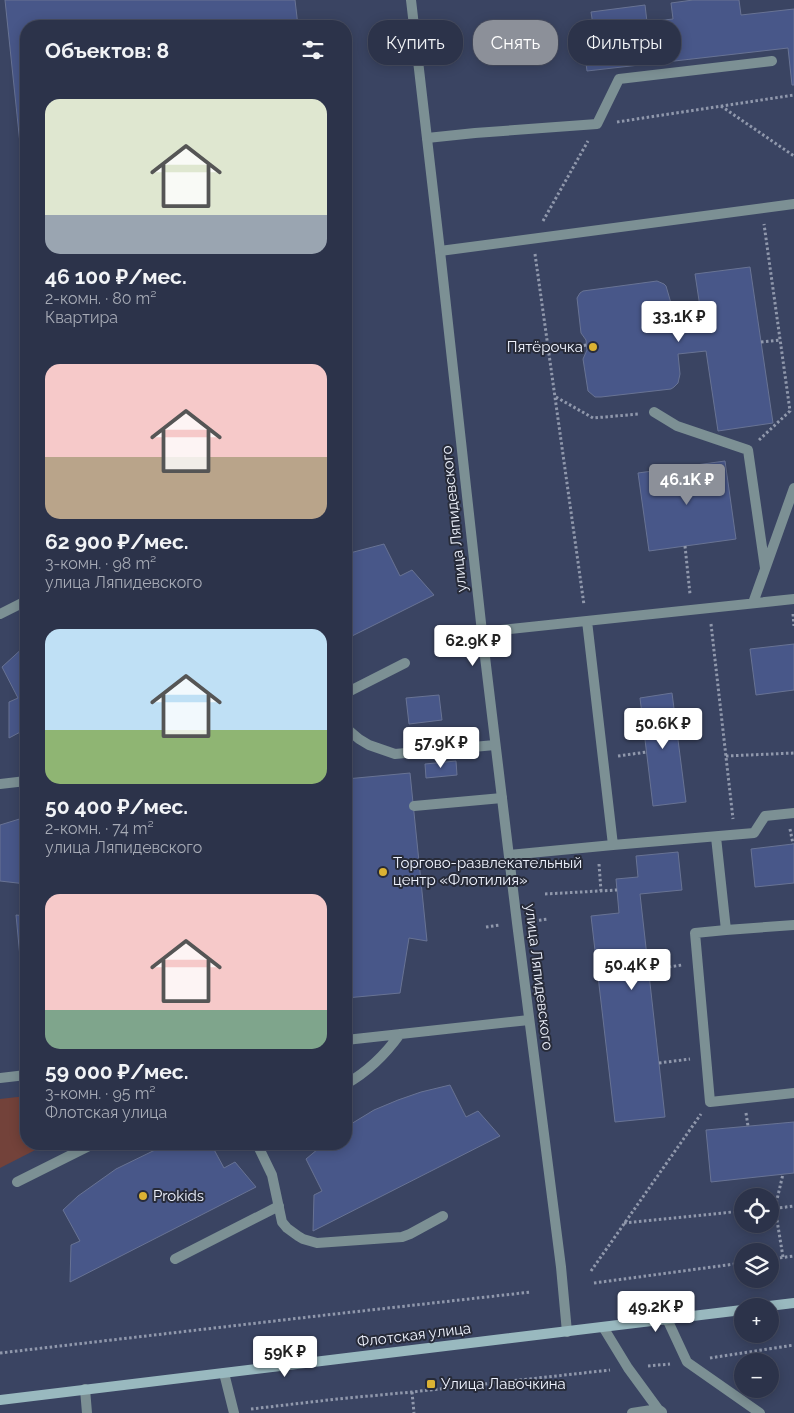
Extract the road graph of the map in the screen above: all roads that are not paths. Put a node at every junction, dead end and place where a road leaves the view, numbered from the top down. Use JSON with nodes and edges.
{"nodes":[{"id":1,"x":411,"y":0,"type":"edge"},
{"id":2,"x":772,"y":61,"type":"dead end"},
{"id":3,"x":427,"y":138,"type":"junction"},
{"id":4,"x":794,"y":204,"type":"edge"},
{"id":5,"x":440,"y":251,"type":"junction"},
{"id":6,"x":654,"y":412,"type":"road end"},
{"id":7,"x":794,"y":488,"type":"edge"},
{"id":8,"x":765,"y":568,"type":"junction"},
{"id":9,"x":794,"y":599,"type":"edge"},
{"id":10,"x":20,"y":603,"type":"edge"},
{"id":11,"x":753,"y":603,"type":"junction"},
{"id":12,"x":0,"y":614,"type":"edge"},
{"id":13,"x":587,"y":621,"type":"junction"},
{"id":14,"x":482,"y":632,"type":"junction"},
{"id":15,"x":405,"y":663,"type":"dead end"},
{"id":16,"x":352,"y":690,"type":"edge"},
{"id":17,"x":352,"y":733,"type":"edge"},
{"id":18,"x":495,"y":745,"type":"junction"},
{"id":19,"x":20,"y":782,"type":"edge"},
{"id":20,"x":0,"y":784,"type":"edge"},
{"id":21,"x":502,"y":798,"type":"junction"},
{"id":22,"x":414,"y":806,"type":"dead end"},
{"id":23,"x":794,"y":813,"type":"edge"},
{"id":24,"x":716,"y":837,"type":"junction"},
{"id":25,"x":612,"y":844,"type":"junction"},
{"id":26,"x":509,"y":855,"type":"junction"},
{"id":27,"x":794,"y":925,"type":"edge"},
{"id":28,"x":726,"y":930,"type":"junction"},
{"id":29,"x":529,"y":1020,"type":"junction"},
{"id":30,"x":400,"y":1034,"type":"junction"},
{"id":31,"x":352,"y":1039,"type":"edge"},
{"id":32,"x":20,"y":1076,"type":"edge"},
{"id":33,"x":0,"y":1078,"type":"edge"},
{"id":34,"x":352,"y":1081,"type":"edge"},
{"id":35,"x":794,"y":1093,"type":"edge"},
{"id":36,"x":80,"y":1150,"type":"edge"},
{"id":37,"x":260,"y":1150,"type":"edge"},
{"id":38,"x":17,"y":1182,"type":"dead end"},
{"id":39,"x":279,"y":1206,"type":"junction"},
{"id":40,"x":443,"y":1216,"type":"dead end"},
{"id":41,"x":176,"y":1259,"type":"dead end"},
{"id":42,"x":794,"y":1303,"type":"edge"},
{"id":43,"x":779,"y":1305,"type":"edge"},
{"id":44,"x":734,"y":1311,"type":"edge"},
{"id":45,"x":667,"y":1319,"type":"junction"},
{"id":46,"x":603,"y":1327,"type":"junction"},
{"id":47,"x":566,"y":1332,"type":"junction"},
{"id":48,"x":224,"y":1373,"type":"junction"},
{"id":49,"x":85,"y":1389,"type":"junction"},
{"id":50,"x":0,"y":1400,"type":"edge"},
{"id":51,"x":661,"y":1411,"type":"edge"},
{"id":52,"x":234,"y":1412,"type":"edge"},
{"id":53,"x":87,"y":1413,"type":"edge"},
{"id":54,"x":632,"y":1413,"type":"edge"},
{"id":55,"x":760,"y":1413,"type":"edge"}],
"edges":[{"from":1,"to":3,"type":"street","name":"улица Ляпидевского"},
{"from":2,"to":3,"type":"street"},
{"from":3,"to":5,"type":"street","name":"улица Ляпидевского"},
{"from":4,"to":5,"type":"street"},
{"from":5,"to":14,"type":"street","name":"улица Ляпидевского"},
{"from":6,"to":8,"type":"street"},
{"from":7,"to":8,"type":"street"},
{"from":8,"to":11,"type":"street"},
{"from":9,"to":11,"type":"street"},
{"from":10,"to":12,"type":"street"},
{"from":11,"to":13,"type":"street"},
{"from":13,"to":14,"type":"street"},
{"from":13,"to":25,"type":"street"},
{"from":14,"to":18,"type":"street","name":"улица Ляпидевского"},
{"from":15,"to":16,"type":"street"},
{"from":17,"to":18,"type":"street"},
{"from":18,"to":21,"type":"street","name":"улица Ляпидевского"},
{"from":19,"to":20,"type":"street"},
{"from":21,"to":22,"type":"street"},
{"from":21,"to":26,"type":"street","name":"улица Ляпидевского"},
{"from":23,"to":24,"type":"street"},
{"from":24,"to":25,"type":"street"},
{"from":24,"to":28,"type":"street"},
{"from":25,"to":26,"type":"street"},
{"from":26,"to":29,"type":"street","name":"улица Ляпидевского"},
{"from":27,"to":28,"type":"street"},
{"from":28,"to":35,"type":"street"},
{"from":29,"to":30,"type":"street"},
{"from":29,"to":47,"type":"street","name":"улица Ляпидевского"},
{"from":30,"to":31,"type":"street"},
{"from":30,"to":34,"type":"street"},
{"from":32,"to":33,"type":"street"},
{"from":36,"to":38,"type":"street"},
{"from":37,"to":39,"type":"street"},
{"from":39,"to":40,"type":"street"},
{"from":39,"to":41,"type":"street"},
{"from":42,"to":43,"type":"main road"},
{"from":44,"to":45,"type":"main road","name":"Флотская улица"},
{"from":45,"to":46,"type":"main road","name":"Флотская улица"},
{"from":45,"to":55,"type":"street"},
{"from":46,"to":47,"type":"main road","name":"Флотская улица"},
{"from":46,"to":51,"type":"street"},
{"from":47,"to":48,"type":"main road","name":"Флотская улица"},
{"from":48,"to":49,"type":"main road","name":"Флотская улица"},
{"from":48,"to":52,"type":"street"},
{"from":49,"to":50,"type":"main road","name":"Флотская улица"},
{"from":49,"to":53,"type":"street"},
{"from":51,"to":54,"type":"street"}]}
